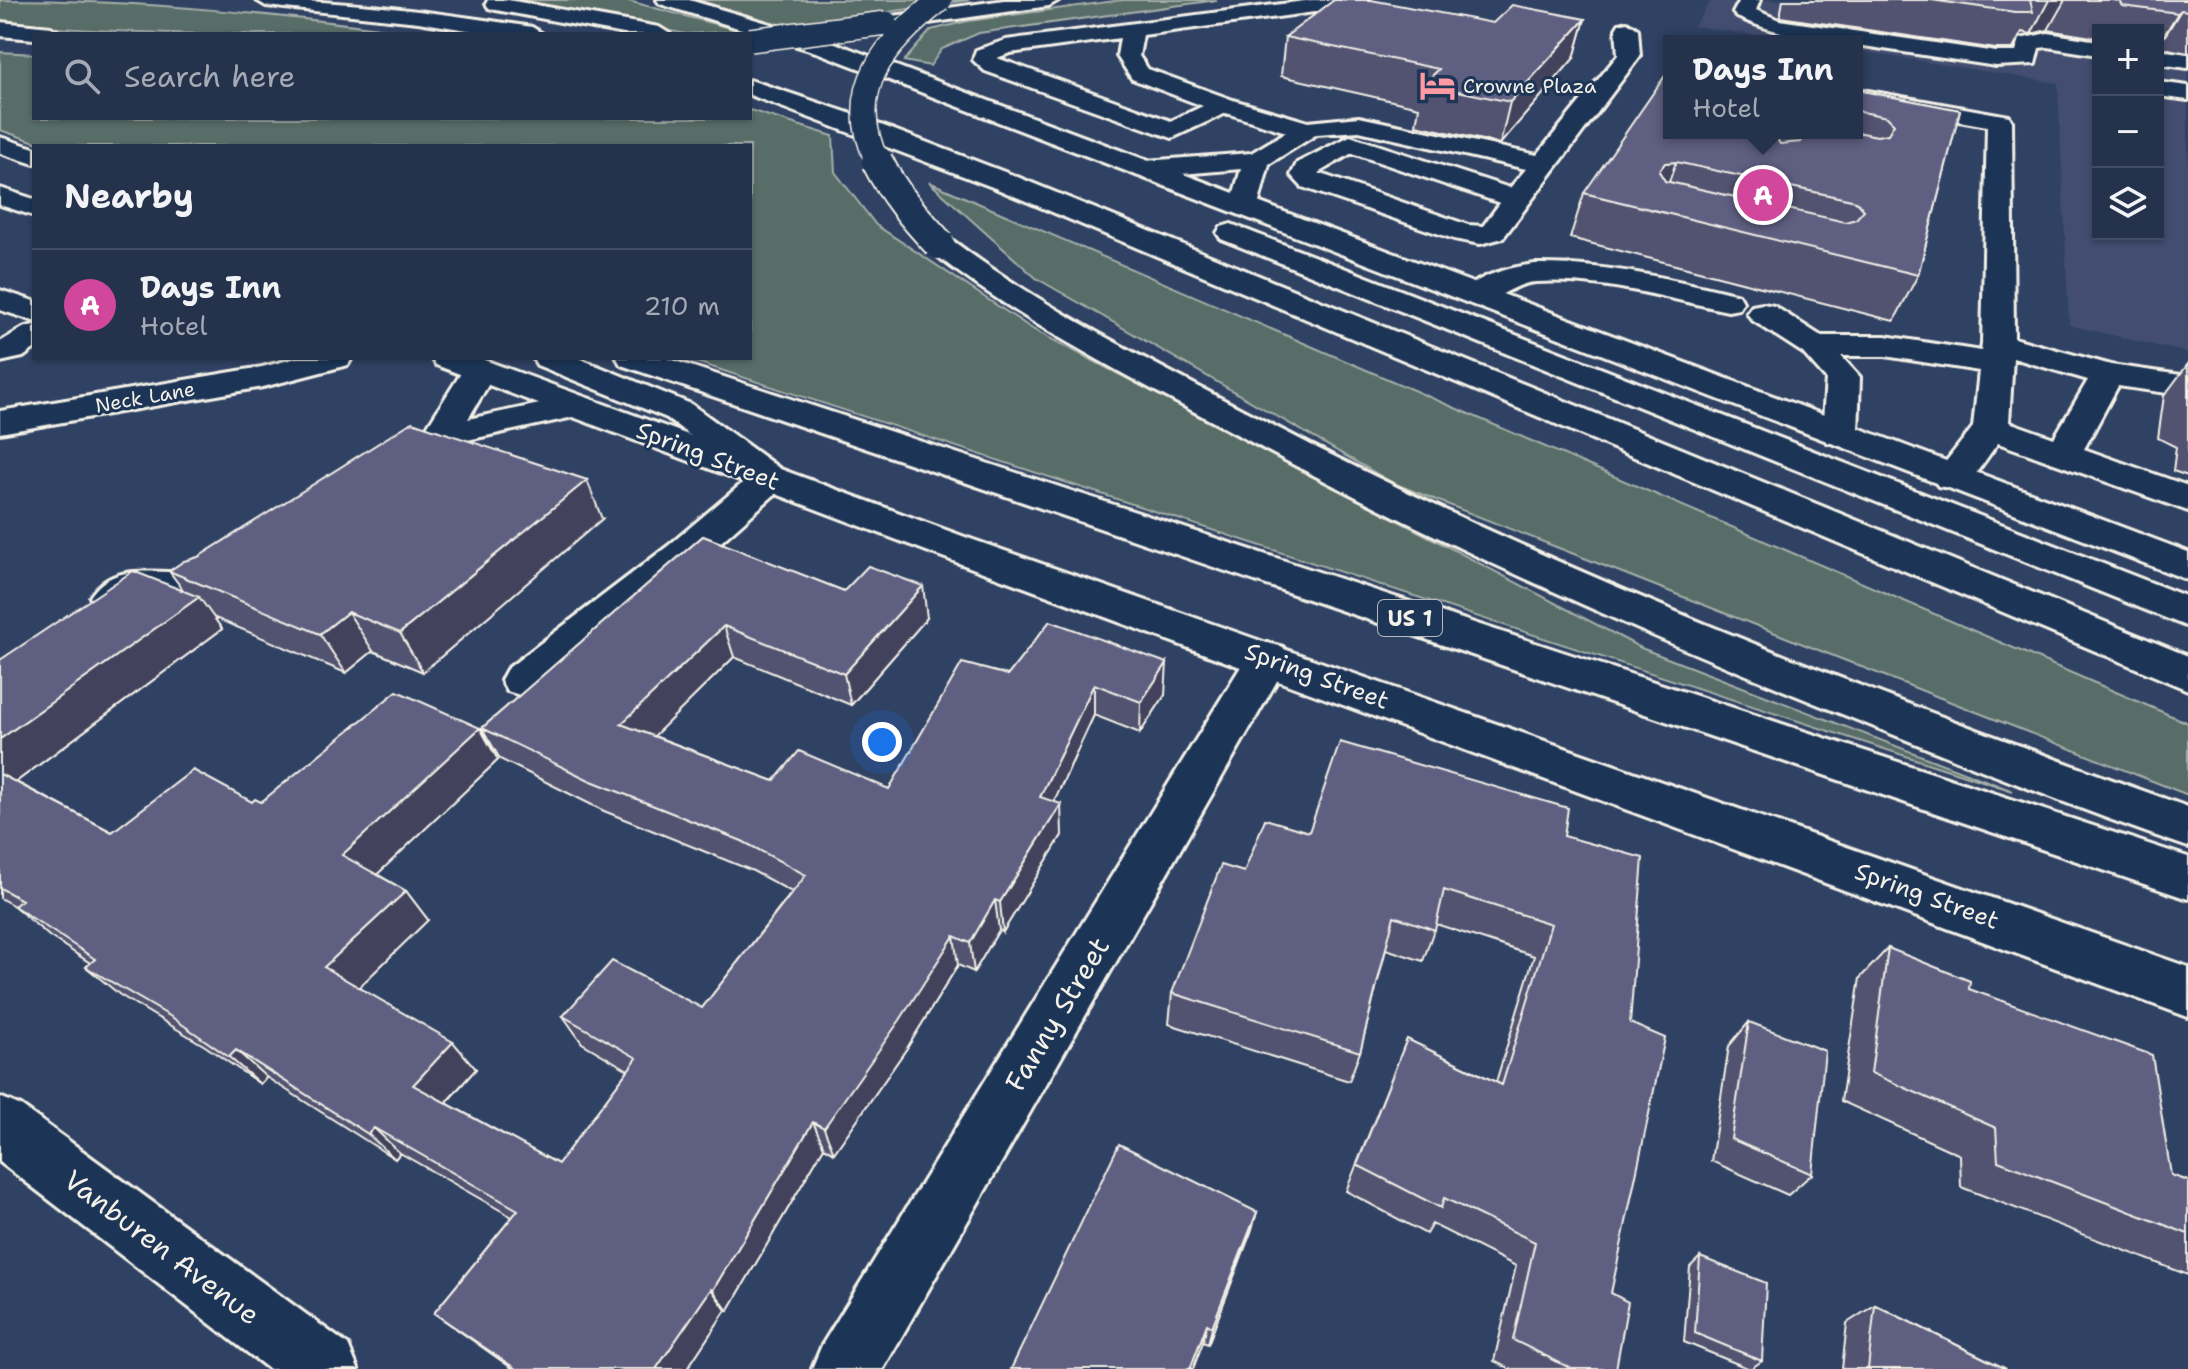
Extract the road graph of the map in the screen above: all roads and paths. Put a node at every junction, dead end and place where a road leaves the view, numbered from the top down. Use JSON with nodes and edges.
{"nodes":[{"id":1,"x":266,"y":0,"type":"edge"},
{"id":2,"x":667,"y":0,"type":"edge"},
{"id":3,"x":940,"y":0,"type":"edge"},
{"id":4,"x":1049,"y":0,"type":"edge"},
{"id":5,"x":1359,"y":0,"type":"edge"},
{"id":6,"x":1750,"y":0,"type":"edge"},
{"id":7,"x":478,"y":2,"type":"edge"},
{"id":8,"x":0,"y":29,"type":"edge"},
{"id":9,"x":1627,"y":29,"type":"dead end"},
{"id":10,"x":1128,"y":31,"type":"junction"},
{"id":11,"x":32,"y":32,"type":"edge"},
{"id":12,"x":519,"y":32,"type":"edge"},
{"id":13,"x":648,"y":32,"type":"edge"},
{"id":14,"x":1835,"y":35,"type":"edge"},
{"id":15,"x":1863,"y":39,"type":"edge"},
{"id":16,"x":752,"y":40,"type":"edge"},
{"id":17,"x":0,"y":44,"type":"edge"},
{"id":18,"x":32,"y":46,"type":"edge"},
{"id":19,"x":2092,"y":47,"type":"edge"},
{"id":20,"x":752,"y":58,"type":"edge"},
{"id":21,"x":2164,"y":58,"type":"edge"},
{"id":22,"x":2188,"y":61,"type":"edge"},
{"id":23,"x":752,"y":88,"type":"edge"},
{"id":24,"x":2164,"y":90,"type":"edge"},
{"id":25,"x":2188,"y":93,"type":"edge"},
{"id":26,"x":1863,"y":97,"type":"edge"},
{"id":27,"x":1224,"y":105,"type":"junction"},
{"id":28,"x":1307,"y":130,"type":"junction"},
{"id":29,"x":1350,"y":144,"type":"junction"},
{"id":30,"x":0,"y":145,"type":"edge"},
{"id":31,"x":32,"y":155,"type":"edge"},
{"id":32,"x":1257,"y":160,"type":"junction"},
{"id":33,"x":1545,"y":165,"type":"junction"},
{"id":34,"x":1145,"y":169,"type":"junction"},
{"id":35,"x":0,"y":196,"type":"edge"},
{"id":36,"x":1516,"y":199,"type":"junction"},
{"id":37,"x":1244,"y":206,"type":"junction"},
{"id":38,"x":32,"y":207,"type":"edge"},
{"id":39,"x":1718,"y":291,"type":"dead end"},
{"id":40,"x":1477,"y":295,"type":"junction"},
{"id":41,"x":0,"y":299,"type":"edge"},
{"id":42,"x":32,"y":311,"type":"edge"},
{"id":43,"x":1763,"y":313,"type":"dead end"},
{"id":44,"x":32,"y":336,"type":"edge"},
{"id":45,"x":1814,"y":346,"type":"junction"},
{"id":46,"x":0,"y":352,"type":"edge"},
{"id":47,"x":1998,"y":354,"type":"junction"},
{"id":48,"x":328,"y":360,"type":"edge"},
{"id":49,"x":554,"y":360,"type":"edge"},
{"id":50,"x":639,"y":360,"type":"edge"},
{"id":51,"x":464,"y":364,"type":"edge"},
{"id":52,"x":2108,"y":375,"type":"junction"},
{"id":53,"x":2188,"y":386,"type":"edge"},
{"id":54,"x":578,"y":406,"type":"junction"},
{"id":55,"x":0,"y":422,"type":"edge"},
{"id":56,"x":1991,"y":428,"type":"junction"},
{"id":57,"x":1840,"y":434,"type":"junction"},
{"id":58,"x":440,"y":435,"type":"junction"},
{"id":59,"x":2063,"y":454,"type":"junction"},
{"id":60,"x":405,"y":458,"type":"edge"},
{"id":61,"x":1951,"y":478,"type":"junction"},
{"id":62,"x":770,"y":479,"type":"junction"},
{"id":63,"x":2188,"y":499,"type":"edge"},
{"id":64,"x":262,"y":551,"type":"edge"},
{"id":65,"x":2188,"y":567,"type":"edge"},
{"id":66,"x":2188,"y":613,"type":"edge"},
{"id":67,"x":77,"y":617,"type":"edge"},
{"id":68,"x":1268,"y":658,"type":"junction"},
{"id":69,"x":2188,"y":674,"type":"edge"},
{"id":70,"x":523,"y":680,"type":"dead end"},
{"id":71,"x":2188,"y":827,"type":"edge"},
{"id":72,"x":2188,"y":878,"type":"edge"},
{"id":73,"x":2188,"y":992,"type":"edge"},
{"id":74,"x":0,"y":1126,"type":"edge"},
{"id":75,"x":324,"y":1369,"type":"edge"},
{"id":76,"x":846,"y":1369,"type":"edge"}],
"edges":[{"from":1,"to":12,"type":"main road"},
{"from":2,"to":34,"type":"main road"},
{"from":3,"to":71,"type":"main road","bridge":true},
{"from":4,"to":16,"type":"main road","bridge":true},
{"from":5,"to":10,"type":"main road"},
{"from":6,"to":14,"type":"main road"},
{"from":7,"to":13,"type":"main road"},
{"from":8,"to":11,"type":"main road"},
{"from":9,"to":33,"type":"main road"},
{"from":10,"to":27,"type":"main road"},
{"from":10,"to":27,"type":"main road"},
{"from":15,"to":19,"type":"main road"},
{"from":17,"to":18,"type":"main road"},
{"from":20,"to":66,"type":"main road"},
{"from":21,"to":22,"type":"main road"},
{"from":23,"to":69,"type":"main road"},
{"from":24,"to":25,"type":"main road"},
{"from":26,"to":47,"type":"main road"},
{"from":27,"to":28,"type":"main road"},
{"from":28,"to":29,"type":"main road"},
{"from":28,"to":32,"type":"main road"},
{"from":28,"to":33,"type":"main road"},
{"from":29,"to":36,"type":"main road"},
{"from":29,"to":36,"type":"main road"},
{"from":30,"to":31,"type":"main road"},
{"from":32,"to":34,"type":"main road"},
{"from":32,"to":37,"type":"main road"},
{"from":33,"to":36,"type":"main road"},
{"from":34,"to":37,"type":"main road"},
{"from":35,"to":38,"type":"main road"},
{"from":37,"to":40,"type":"main road"},
{"from":39,"to":40,"type":"main road"},
{"from":40,"to":57,"type":"main road"},
{"from":41,"to":42,"type":"main road"},
{"from":43,"to":45,"type":"main road"},
{"from":44,"to":46,"type":"main road"},
{"from":45,"to":47,"type":"main road"},
{"from":45,"to":57,"type":"main road"},
{"from":47,"to":52,"type":"main road"},
{"from":47,"to":56,"type":"main road"},
{"from":48,"to":55,"type":"main road","name":"Neck Lane"},
{"from":49,"to":62,"type":"main road"},
{"from":50,"to":72,"type":"main road","number":"US 1"},
{"from":51,"to":54,"type":"main road","name":"Spring Street"},
{"from":51,"to":58,"type":"main road"},
{"from":52,"to":53,"type":"main road"},
{"from":52,"to":59,"type":"main road"},
{"from":54,"to":58,"type":"main road"},
{"from":54,"to":62,"type":"main road","name":"Spring Street"},
{"from":56,"to":59,"type":"main road"},
{"from":56,"to":61,"type":"main road"},
{"from":57,"to":61,"type":"main road"},
{"from":58,"to":60,"type":"main road"},
{"from":59,"to":63,"type":"main road"},
{"from":61,"to":65,"type":"main road"},
{"from":62,"to":68,"type":"main road","name":"Spring Street"},
{"from":62,"to":70,"type":"main road"},
{"from":64,"to":67,"type":"main road"},
{"from":68,"to":73,"type":"main road","name":"Spring Street"},
{"from":68,"to":76,"type":"main road","name":"Fanny Street"},
{"from":74,"to":75,"type":"main road","name":"Vanburen Avenue"}]}
